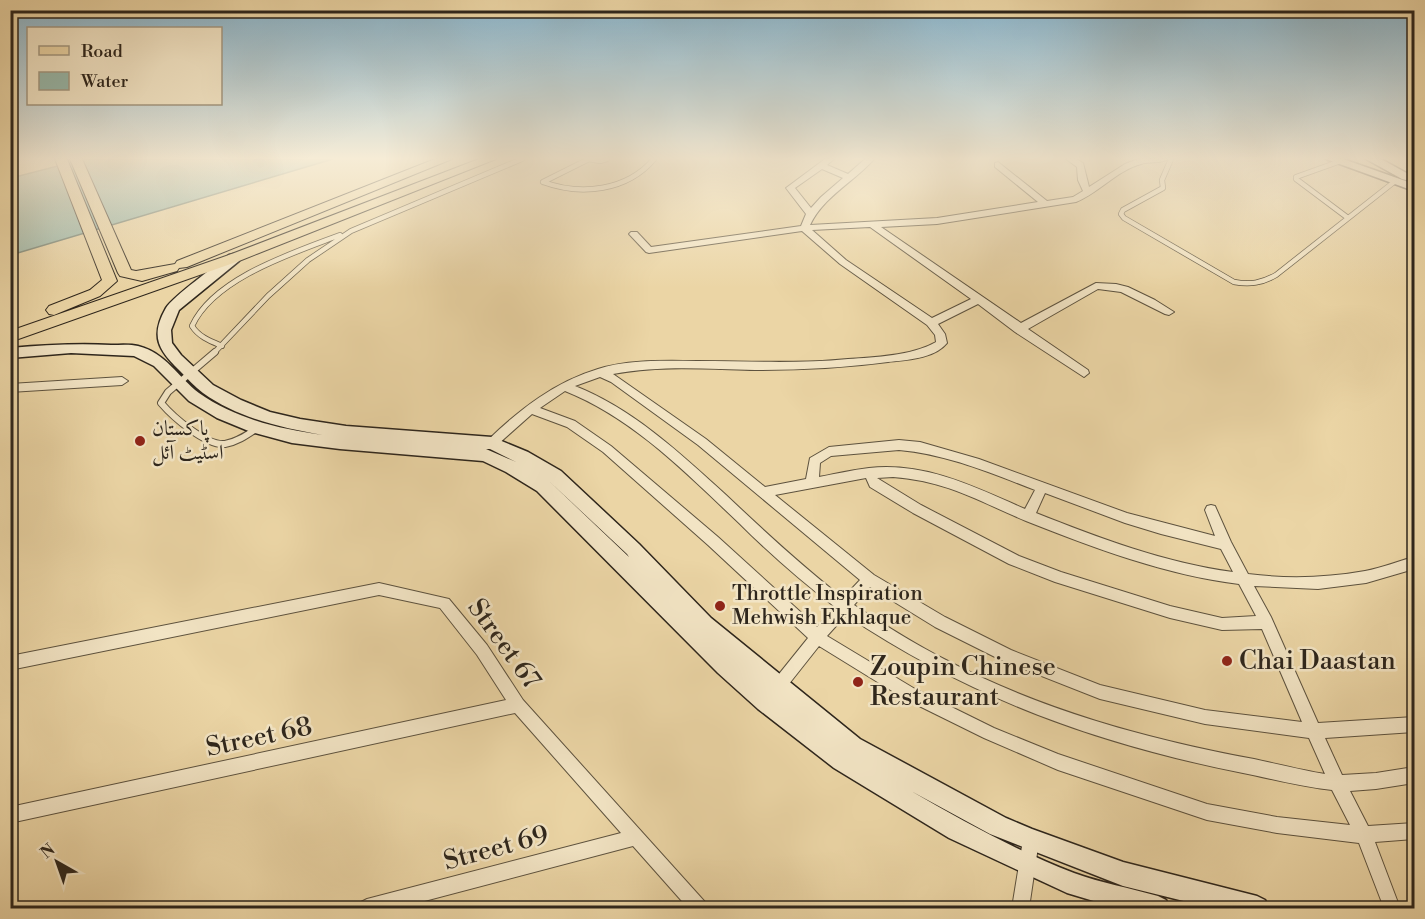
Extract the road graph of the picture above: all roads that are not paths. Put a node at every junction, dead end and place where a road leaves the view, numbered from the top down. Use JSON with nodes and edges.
{"nodes":[{"id":1,"x":79,"y":202,"type":"edge"},
{"id":2,"x":95,"y":202,"type":"edge"},
{"id":3,"x":336,"y":202,"type":"edge"},
{"id":4,"x":379,"y":202,"type":"edge"},
{"id":5,"x":420,"y":202,"type":"edge"},
{"id":6,"x":801,"y":202,"type":"edge"},
{"id":7,"x":822,"y":202,"type":"edge"},
{"id":8,"x":1053,"y":202,"type":"edge"},
{"id":9,"x":1138,"y":202,"type":"edge"},
{"id":10,"x":1327,"y":202,"type":"edge"},
{"id":11,"x":1369,"y":202,"type":"edge"},
{"id":12,"x":1044,"y":203,"type":"joint"},
{"id":13,"x":810,"y":213,"type":"junction"},
{"id":14,"x":1348,"y":218,"type":"junction"},
{"id":15,"x":873,"y":225,"type":"junction"},
{"id":16,"x":804,"y":228,"type":"junction"},
{"id":17,"x":351,"y":231,"type":"junction"},
{"id":18,"x":634,"y":234,"type":"dead end"},
{"id":19,"x":234,"y":258,"type":"junction"},
{"id":20,"x":172,"y":268,"type":"junction"},
{"id":21,"x":977,"y":300,"type":"junction"},
{"id":22,"x":54,"y":310,"type":"junction"},
{"id":23,"x":1169,"y":312,"type":"dead end"},
{"id":24,"x":931,"y":323,"type":"junction"},
{"id":25,"x":10,"y":324,"type":"edge"},
{"id":26,"x":1019,"y":329,"type":"junction"},
{"id":27,"x":10,"y":337,"type":"edge"},
{"id":28,"x":222,"y":346,"type":"junction"},
{"id":29,"x":10,"y":353,"type":"edge"},
{"id":30,"x":600,"y":372,"type":"junction"},
{"id":31,"x":1084,"y":374,"type":"dead end"},
{"id":32,"x":184,"y":377,"type":"junction"},
{"id":33,"x":122,"y":381,"type":"dead end"},
{"id":34,"x":565,"y":387,"type":"junction"},
{"id":35,"x":10,"y":388,"type":"edge"},
{"id":36,"x":532,"y":409,"type":"junction"},
{"id":37,"x":257,"y":428,"type":"junction"},
{"id":38,"x":492,"y":443,"type":"junction"},
{"id":39,"x":869,"y":473,"type":"junction"},
{"id":40,"x":812,"y":483,"type":"junction"},
{"id":41,"x":1042,"y":488,"type":"junction"},
{"id":42,"x":764,"y":492,"type":"junction"},
{"id":43,"x":1211,"y":510,"type":"dead end"},
{"id":44,"x":1028,"y":516,"type":"junction"},
{"id":45,"x":1225,"y":544,"type":"junction"},
{"id":46,"x":1414,"y":563,"type":"edge"},
{"id":47,"x":870,"y":579,"type":"junction"},
{"id":48,"x":1243,"y":580,"type":"junction"},
{"id":49,"x":845,"y":607,"type":"junction"},
{"id":50,"x":1266,"y":622,"type":"junction"},
{"id":51,"x":816,"y":637,"type":"junction"},
{"id":52,"x":10,"y":663,"type":"edge"},
{"id":53,"x":772,"y":694,"type":"junction"},
{"id":54,"x":518,"y":705,"type":"junction"},
{"id":55,"x":1414,"y":724,"type":"edge"},
{"id":56,"x":1314,"y":731,"type":"junction"},
{"id":57,"x":1414,"y":775,"type":"edge"},
{"id":58,"x":1337,"y":783,"type":"junction"},
{"id":59,"x":10,"y":815,"type":"edge"},
{"id":60,"x":1414,"y":831,"type":"edge"},
{"id":61,"x":1364,"y":835,"type":"junction"},
{"id":62,"x":637,"y":837,"type":"junction"},
{"id":63,"x":1031,"y":840,"type":"junction"},
{"id":64,"x":1029,"y":865,"type":"junction"},
{"id":65,"x":1149,"y":908,"type":"edge"},
{"id":66,"x":367,"y":909,"type":"edge"},
{"id":67,"x":699,"y":909,"type":"edge"},
{"id":68,"x":1020,"y":909,"type":"edge"},
{"id":69,"x":1257,"y":909,"type":"edge"},
{"id":70,"x":1392,"y":909,"type":"edge"}],
"edges":[{"from":1,"to":22,"type":"main road"},
{"from":2,"to":20,"type":"main road"},
{"from":3,"to":20,"type":"main road"},
{"from":4,"to":19,"type":"main road"},
{"from":5,"to":17,"type":"lane"},
{"from":6,"to":13,"type":"street"},
{"from":7,"to":13,"type":"street"},
{"from":8,"to":12,"type":"street"},
{"from":9,"to":14,"type":"lane"},
{"from":10,"to":14,"type":"lane"},
{"from":11,"to":14,"type":"lane"},
{"from":12,"to":15,"type":"street"},
{"from":13,"to":16,"type":"street"},
{"from":15,"to":16,"type":"street"},
{"from":15,"to":21,"type":"street"},
{"from":16,"to":18,"type":"street"},
{"from":16,"to":24,"type":"street"},
{"from":17,"to":28,"type":"lane"},
{"from":17,"to":28,"type":"lane"},
{"from":19,"to":27,"type":"main road"},
{"from":19,"to":32,"type":"main road"},
{"from":20,"to":22,"type":"main road"},
{"from":21,"to":24,"type":"street"},
{"from":21,"to":26,"type":"street"},
{"from":22,"to":25,"type":"main road"},
{"from":23,"to":26,"type":"street"},
{"from":24,"to":30,"type":"street"},
{"from":26,"to":31,"type":"street"},
{"from":28,"to":32,"type":"lane"},
{"from":29,"to":32,"type":"main road"},
{"from":30,"to":34,"type":"street"},
{"from":30,"to":42,"type":"street"},
{"from":32,"to":37,"type":"main road"},
{"from":32,"to":37,"type":"lane"},
{"from":32,"to":38,"type":"main road"},
{"from":33,"to":35,"type":"street"},
{"from":34,"to":36,"type":"street"},
{"from":34,"to":49,"type":"street"},
{"from":36,"to":38,"type":"street"},
{"from":36,"to":51,"type":"street"},
{"from":37,"to":53,"type":"main road"},
{"from":38,"to":53,"type":"main road"},
{"from":39,"to":40,"type":"street"},
{"from":39,"to":44,"type":"street"},
{"from":39,"to":50,"type":"street"},
{"from":40,"to":41,"type":"street"},
{"from":40,"to":42,"type":"street"},
{"from":41,"to":44,"type":"street"},
{"from":41,"to":45,"type":"street"},
{"from":42,"to":47,"type":"street"},
{"from":43,"to":45,"type":"street"},
{"from":44,"to":48,"type":"street"},
{"from":45,"to":48,"type":"street"},
{"from":46,"to":48,"type":"street"},
{"from":47,"to":49,"type":"street"},
{"from":47,"to":56,"type":"street"},
{"from":48,"to":50,"type":"street"},
{"from":49,"to":51,"type":"street"},
{"from":49,"to":58,"type":"street"},
{"from":50,"to":56,"type":"street"},
{"from":51,"to":53,"type":"street"},
{"from":51,"to":61,"type":"street"},
{"from":52,"to":54,"type":"street","name":"Street 67"},
{"from":53,"to":63,"type":"main road"},
{"from":53,"to":64,"type":"main road"},
{"from":54,"to":59,"type":"street","name":"Street 68"},
{"from":54,"to":62,"type":"street","name":"Street 67"},
{"from":55,"to":56,"type":"street"},
{"from":56,"to":58,"type":"street"},
{"from":57,"to":58,"type":"street"},
{"from":58,"to":61,"type":"street"},
{"from":60,"to":61,"type":"street"},
{"from":61,"to":70,"type":"street"},
{"from":62,"to":66,"type":"street","name":"Street 69"},
{"from":62,"to":67,"type":"street","name":"Street 67"},
{"from":63,"to":64,"type":"street"},
{"from":63,"to":69,"type":"main road"},
{"from":64,"to":65,"type":"main road"},
{"from":64,"to":68,"type":"street"}]}
